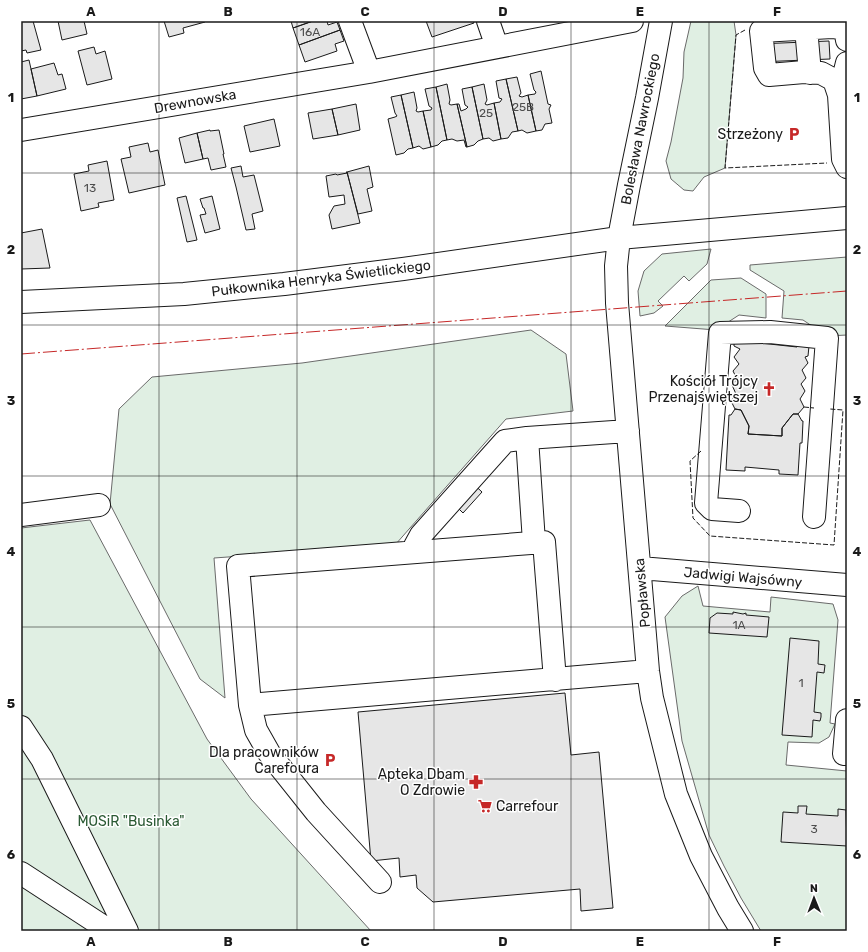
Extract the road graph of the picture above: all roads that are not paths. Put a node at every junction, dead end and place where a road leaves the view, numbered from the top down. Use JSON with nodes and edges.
{"nodes":[{"id":1,"x":350,"y":21,"type":"edge"},
{"id":2,"x":488,"y":21,"type":"edge"},
{"id":3,"x":632,"y":21,"type":"edge"},
{"id":4,"x":660,"y":21,"type":"edge"},
{"id":5,"x":783,"y":30,"type":"junction"},
{"id":6,"x":847,"y":40,"type":"edge"},
{"id":7,"x":497,"y":47,"type":"junction"},
{"id":8,"x":847,"y":63,"type":"edge"},
{"id":9,"x":369,"y":72,"type":"junction"},
{"id":10,"x":789,"y":74,"type":"junction"},
{"id":11,"x":840,"y":95,"type":"junction"},
{"id":12,"x":21,"y":130,"type":"edge"},
{"id":13,"x":847,"y":167,"type":"edge"},
{"id":14,"x":847,"y":218,"type":"edge"},
{"id":15,"x":619,"y":238,"type":"junction"},
{"id":16,"x":21,"y":302,"type":"edge"},
{"id":17,"x":628,"y":431,"type":"junction"},
{"id":18,"x":528,"y":438,"type":"junction"},
{"id":19,"x":99,"y":505,"type":"dead end"},
{"id":20,"x":739,"y":511,"type":"dead end"},
{"id":21,"x":21,"y":515,"type":"edge"},
{"id":22,"x":814,"y":517,"type":"dead end"},
{"id":23,"x":534,"y":542,"type":"junction"},
{"id":24,"x":415,"y":552,"type":"junction"},
{"id":25,"x":640,"y":568,"type":"junction"},
{"id":26,"x":847,"y":585,"type":"edge"},
{"id":27,"x":648,"y":671,"type":"junction"},
{"id":28,"x":555,"y":680,"type":"junction"},
{"id":29,"x":250,"y":706,"type":"junction"},
{"id":30,"x":847,"y":720,"type":"edge"},
{"id":31,"x":21,"y":727,"type":"edge"},
{"id":32,"x":847,"y":754,"type":"edge"},
{"id":33,"x":21,"y":873,"type":"edge"},
{"id":34,"x":380,"y":882,"type":"dead end"},
{"id":35,"x":110,"y":931,"type":"edge"},
{"id":36,"x":127,"y":931,"type":"edge"},
{"id":37,"x":742,"y":931,"type":"edge"}],
"edges":[{"from":1,"to":9,"type":"street"},
{"from":2,"to":7,"type":"street"},
{"from":3,"to":7,"type":"street","name":"Drewnowska"},
{"from":4,"to":15,"type":"street","name":"Bolesława Nawrockiego"},
{"from":5,"to":6,"type":"street"},
{"from":5,"to":10,"type":"street"},
{"from":5,"to":10,"type":"street"},
{"from":5,"to":10,"type":"street"},
{"from":7,"to":9,"type":"street","name":"Drewnowska"},
{"from":8,"to":11,"type":"street"},
{"from":9,"to":12,"type":"street","name":"Drewnowska"},
{"from":10,"to":11,"type":"street"},
{"from":11,"to":13,"type":"street"},
{"from":14,"to":15,"type":"street","name":"Pułkownika Henryka Świetlickiego"},
{"from":15,"to":16,"type":"street","name":"Pułkownika Henryka Świetlickiego"},
{"from":15,"to":17,"type":"street","name":"Popławska"},
{"from":17,"to":18,"type":"street"},
{"from":17,"to":25,"type":"street","name":"Popławska"},
{"from":18,"to":23,"type":"street"},
{"from":18,"to":24,"type":"street"},
{"from":19,"to":21,"type":"street"},
{"from":20,"to":22,"type":"street"},
{"from":23,"to":24,"type":"street"},
{"from":23,"to":28,"type":"street"},
{"from":24,"to":29,"type":"street"},
{"from":25,"to":26,"type":"street","name":"Jadwigi Wajsówny"},
{"from":25,"to":27,"type":"street","name":"Popławska"},
{"from":27,"to":28,"type":"street"},
{"from":27,"to":37,"type":"street","name":"Popławska"},
{"from":28,"to":29,"type":"street"},
{"from":29,"to":34,"type":"street"},
{"from":30,"to":32,"type":"street"},
{"from":31,"to":36,"type":"street"},
{"from":33,"to":35,"type":"street"}]}
